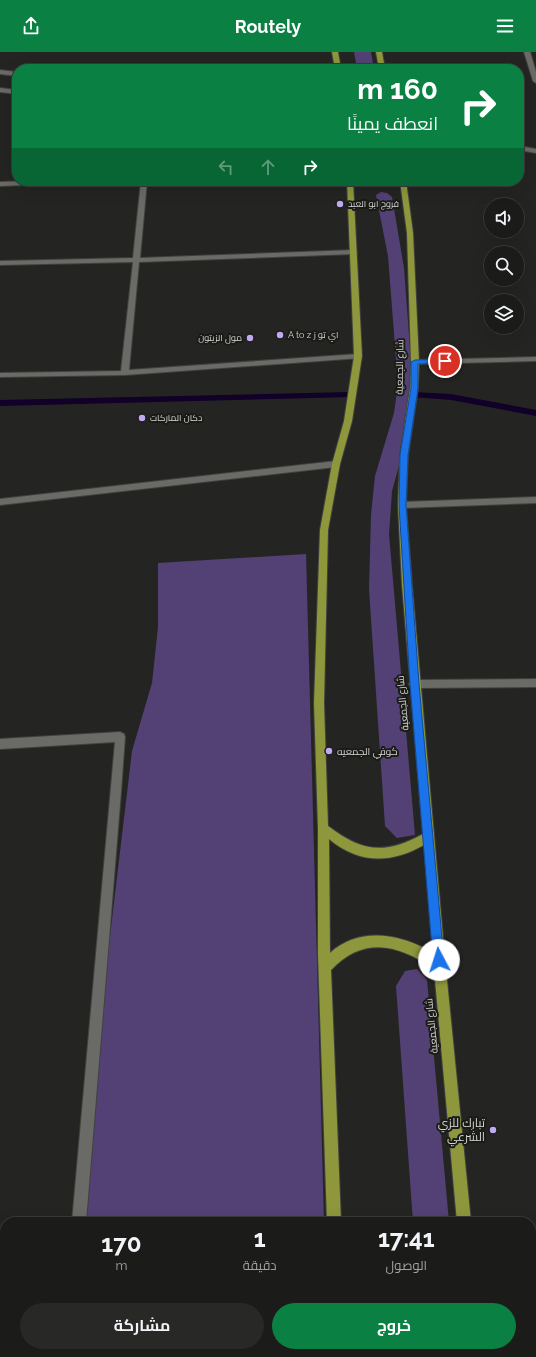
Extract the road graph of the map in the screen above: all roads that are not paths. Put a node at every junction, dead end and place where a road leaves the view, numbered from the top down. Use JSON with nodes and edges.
{"nodes":[{"id":1,"x":336,"y":52,"type":"edge"},
{"id":2,"x":379,"y":52,"type":"edge"},
{"id":3,"x":527,"y":52,"type":"edge"},
{"id":4,"x":337,"y":64,"type":"edge"},
{"id":5,"x":381,"y":64,"type":"edge"},
{"id":6,"x":0,"y":72,"type":"edge"},
{"id":7,"x":12,"y":73,"type":"edge"},
{"id":8,"x":536,"y":81,"type":"edge"},
{"id":9,"x":0,"y":90,"type":"edge"},
{"id":10,"x":12,"y":91,"type":"edge"},
{"id":11,"x":524,"y":149,"type":"edge"},
{"id":12,"x":536,"y":150,"type":"edge"},
{"id":13,"x":0,"y":184,"type":"edge"},
{"id":14,"x":12,"y":184,"type":"edge"},
{"id":15,"x":144,"y":186,"type":"edge"},
{"id":16,"x":350,"y":186,"type":"edge"},
{"id":17,"x":404,"y":186,"type":"edge"},
{"id":18,"x":354,"y":252,"type":"junction"},
{"id":19,"x":137,"y":260,"type":"junction"},
{"id":20,"x":0,"y":263,"type":"edge"},
{"id":21,"x":358,"y":356,"type":"junction"},
{"id":22,"x":536,"y":359,"type":"edge"},
{"id":23,"x":415,"y":362,"type":"junction"},
{"id":24,"x":125,"y":373,"type":"junction"},
{"id":25,"x":0,"y":375,"type":"edge"},
{"id":26,"x":336,"y":464,"type":"junction"},
{"id":27,"x":536,"y":500,"type":"edge"},
{"id":28,"x":0,"y":502,"type":"edge"},
{"id":29,"x":402,"y":505,"type":"junction"},
{"id":30,"x":414,"y":684,"type":"junction"},
{"id":31,"x":536,"y":684,"type":"edge"},
{"id":32,"x":0,"y":744,"type":"edge"},
{"id":33,"x":323,"y":828,"type":"junction"},
{"id":34,"x":428,"y":838,"type":"junction"},
{"id":35,"x":439,"y":965,"type":"junction"},
{"id":36,"x":325,"y":967,"type":"junction"},
{"id":37,"x":79,"y":1217,"type":"edge"},
{"id":38,"x":334,"y":1217,"type":"edge"},
{"id":39,"x":464,"y":1217,"type":"edge"}],
"edges":[{"from":1,"to":4,"type":"main road"},
{"from":2,"to":5,"type":"main road"},
{"from":3,"to":8,"type":"street"},
{"from":6,"to":7,"type":"street"},
{"from":9,"to":10,"type":"street"},
{"from":11,"to":12,"type":"street"},
{"from":13,"to":14,"type":"street"},
{"from":15,"to":19,"type":"street"},
{"from":16,"to":18,"type":"main road"},
{"from":17,"to":23,"type":"main road","name":"شارع الجمعية"},
{"from":18,"to":19,"type":"street"},
{"from":18,"to":21,"type":"main road"},
{"from":19,"to":20,"type":"street"},
{"from":19,"to":24,"type":"street"},
{"from":21,"to":24,"type":"street"},
{"from":21,"to":26,"type":"main road"},
{"from":22,"to":23,"type":"street"},
{"from":23,"to":29,"type":"main road","name":"شارع الجمعية"},
{"from":24,"to":25,"type":"street"},
{"from":26,"to":28,"type":"street"},
{"from":26,"to":33,"type":"main road"},
{"from":27,"to":29,"type":"street"},
{"from":29,"to":30,"type":"main road","name":"شارع الجمعية"},
{"from":30,"to":31,"type":"street"},
{"from":30,"to":34,"type":"main road","name":"شارع الجمعية"},
{"from":32,"to":37,"type":"street"},
{"from":33,"to":34,"type":"main road"},
{"from":33,"to":36,"type":"main road"},
{"from":34,"to":35,"type":"main road","name":"شارع الجمعية"},
{"from":35,"to":36,"type":"main road"},
{"from":35,"to":39,"type":"main road","name":"شارع الجمعية"},
{"from":36,"to":38,"type":"main road"}]}
